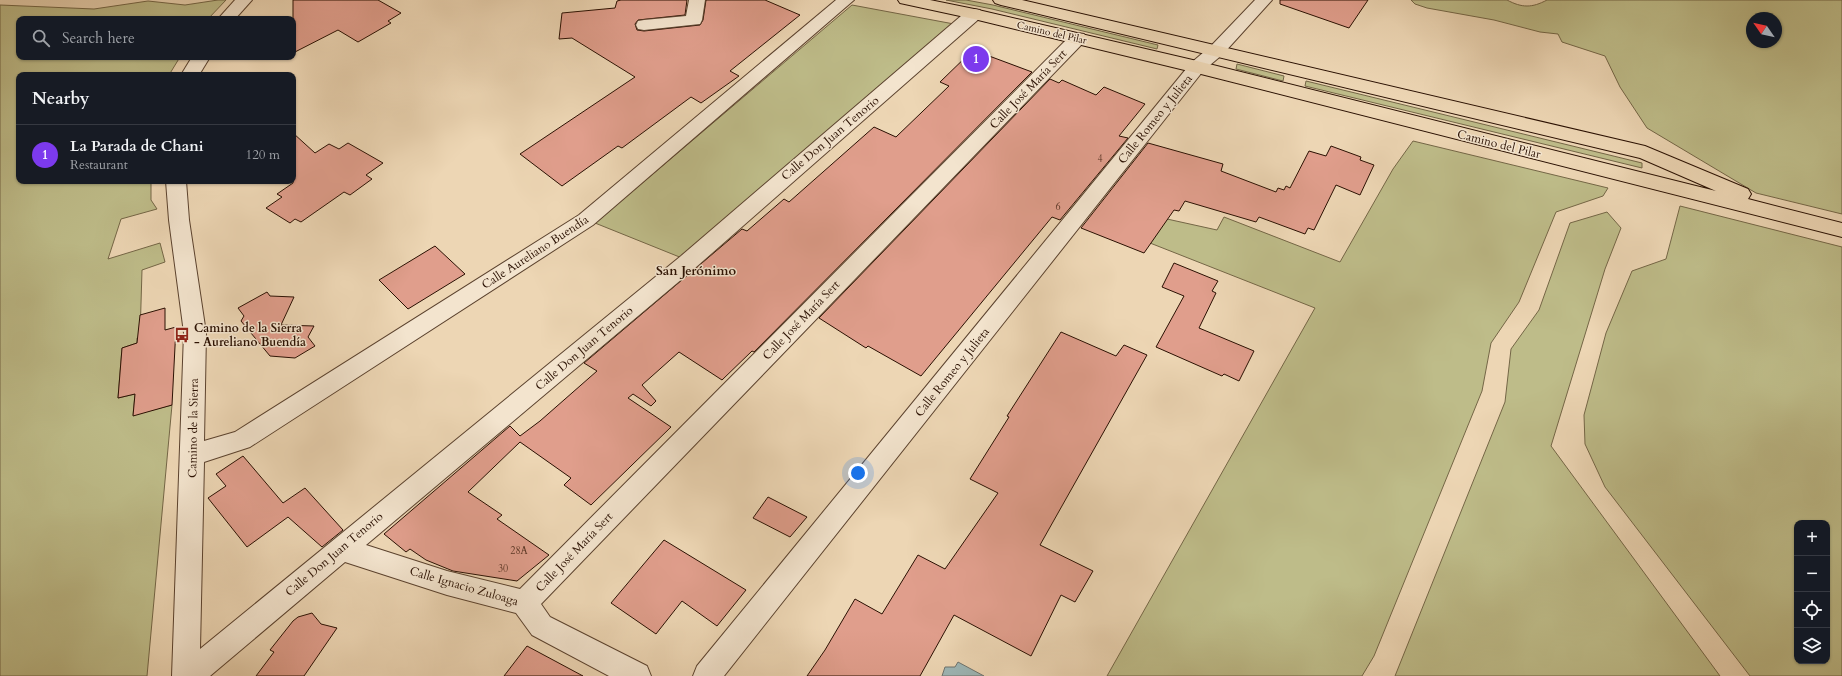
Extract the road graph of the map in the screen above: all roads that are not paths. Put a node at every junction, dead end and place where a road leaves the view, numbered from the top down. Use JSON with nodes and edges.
{"nodes":[{"id":1,"x":244,"y":0,"type":"edge"},
{"id":2,"x":697,"y":0,"type":"edge"},
{"id":3,"x":846,"y":0,"type":"edge"},
{"id":4,"x":906,"y":0,"type":"edge"},
{"id":5,"x":1001,"y":0,"type":"edge"},
{"id":6,"x":1264,"y":0,"type":"edge"},
{"id":7,"x":974,"y":14,"type":"junction"},
{"id":8,"x":229,"y":16,"type":"edge"},
{"id":9,"x":644,"y":25,"type":"dead end"},
{"id":10,"x":1078,"y":38,"type":"junction"},
{"id":11,"x":1218,"y":50,"type":"junction"},
{"id":12,"x":198,"y":60,"type":"edge"},
{"id":13,"x":1197,"y":68,"type":"junction"},
{"id":14,"x":192,"y":72,"type":"edge"},
{"id":15,"x":176,"y":184,"type":"edge"},
{"id":16,"x":1800,"y":220,"type":"junction"},
{"id":17,"x":1842,"y":230,"type":"edge"},
{"id":18,"x":193,"y":455,"type":"junction"},
{"id":19,"x":341,"y":548,"type":"junction"},
{"id":20,"x":524,"y":602,"type":"junction"},
{"id":21,"x":187,"y":676,"type":"edge"},
{"id":22,"x":637,"y":676,"type":"edge"},
{"id":23,"x":707,"y":676,"type":"edge"}],
"edges":[{"from":1,"to":8,"type":"street"},
{"from":2,"to":9,"type":"street"},
{"from":3,"to":18,"type":"street","name":"Calle Aureliano Buendía"},
{"from":4,"to":7,"type":"main road","name":"Camino del Pilar"},
{"from":5,"to":11,"type":"main road","name":"Camino del Pilar"},
{"from":6,"to":11,"type":"street"},
{"from":7,"to":10,"type":"main road","name":"Camino del Pilar"},
{"from":7,"to":19,"type":"street","name":"Calle Don Juan Tenorio"},
{"from":10,"to":13,"type":"main road","name":"Camino del Pilar"},
{"from":10,"to":20,"type":"street","name":"Calle José María Sert"},
{"from":11,"to":13,"type":"street"},
{"from":11,"to":16,"type":"main road","name":"Camino del Pilar"},
{"from":12,"to":14,"type":"street"},
{"from":13,"to":16,"type":"main road","name":"Camino del Pilar"},
{"from":13,"to":23,"type":"street","name":"Calle Romeo y Julieta"},
{"from":15,"to":18,"type":"street","name":"Camino de la Sierra"},
{"from":16,"to":17,"type":"main road","name":"Camino del Pilar"},
{"from":18,"to":21,"type":"street","name":"Camino de la Sierra"},
{"from":19,"to":20,"type":"street","name":"Calle Ignacio Zuloaga"},
{"from":19,"to":21,"type":"street","name":"Calle Don Juan Tenorio"},
{"from":20,"to":22,"type":"street","name":"Calle Ignacio Zuloaga"}]}
